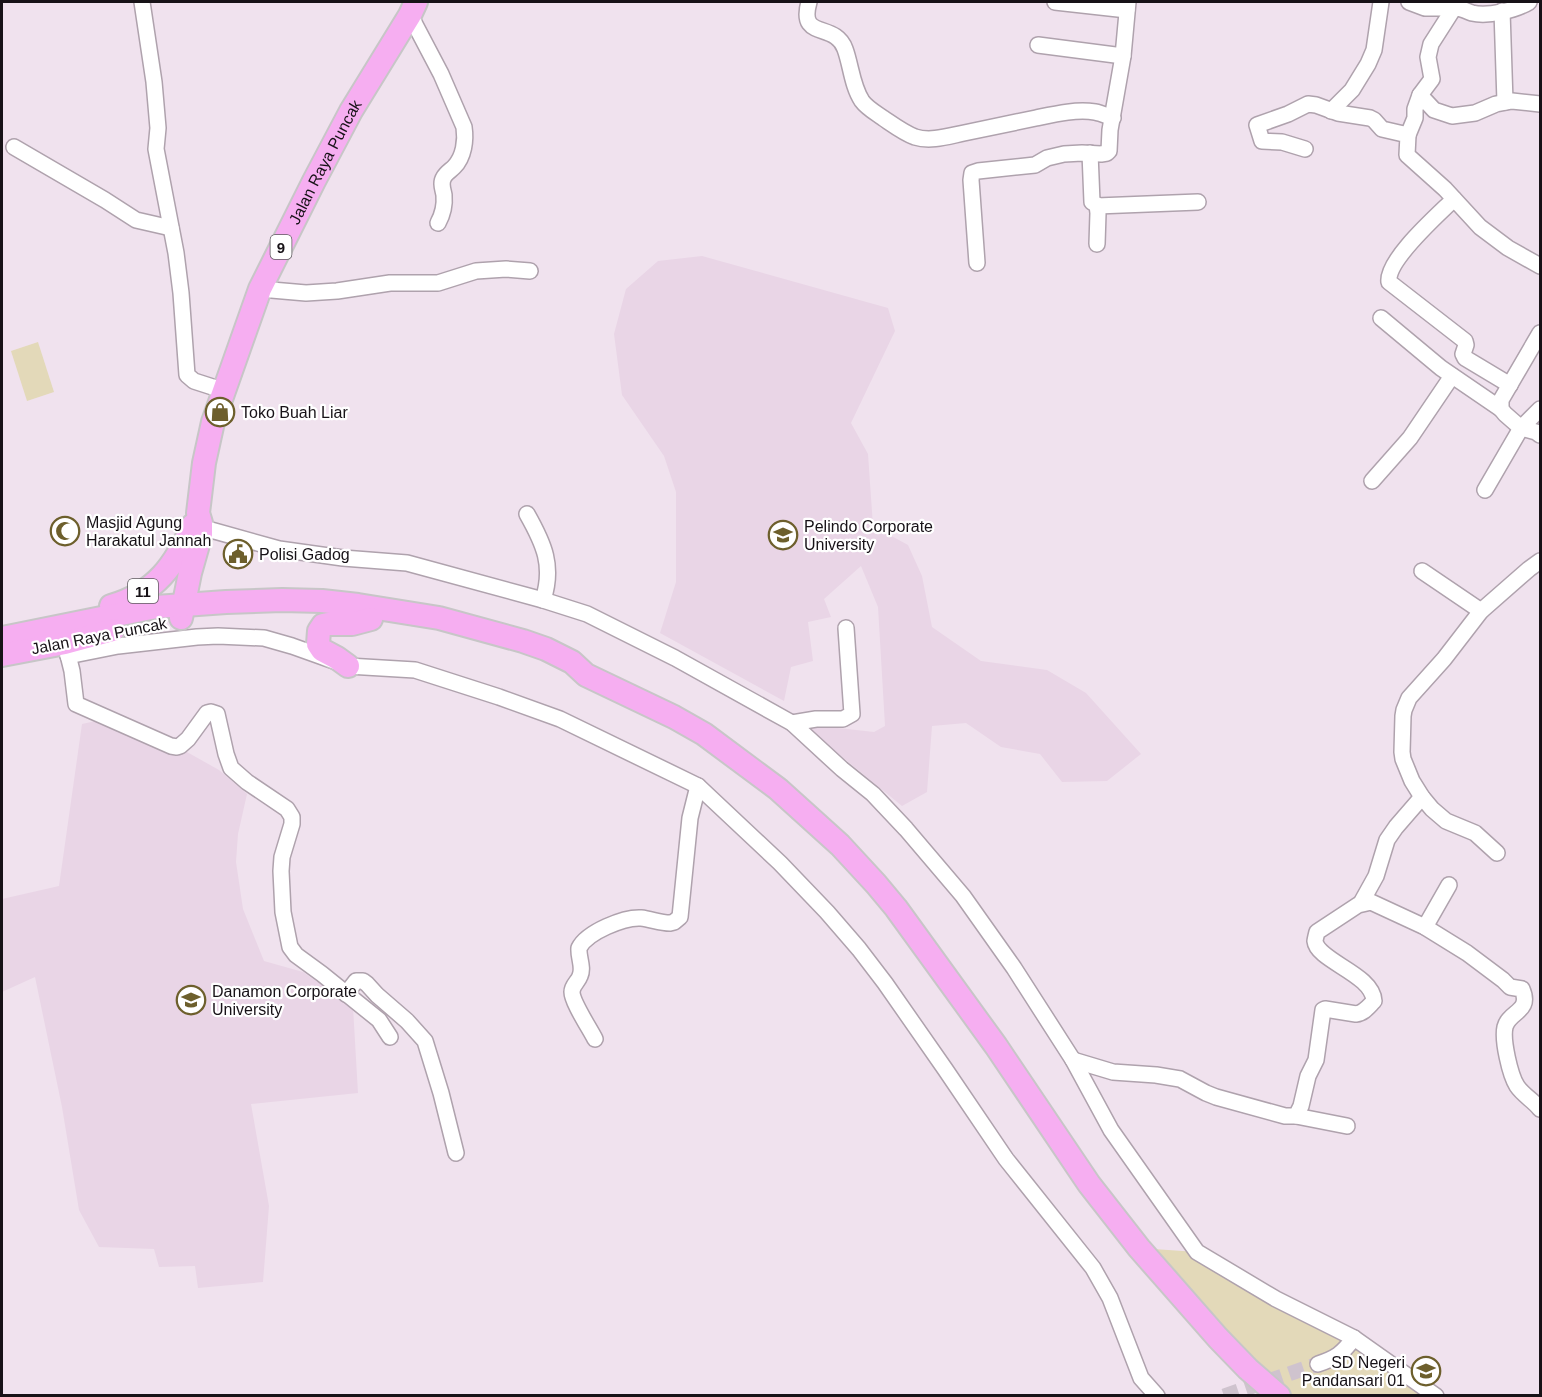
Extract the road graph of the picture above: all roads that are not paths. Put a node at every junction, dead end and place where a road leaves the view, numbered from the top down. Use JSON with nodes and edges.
{"nodes":[{"id":1,"x":142,"y":2,"type":"edge"},
{"id":2,"x":808,"y":2,"type":"edge"},
{"id":3,"x":1055,"y":2,"type":"edge"},
{"id":4,"x":1381,"y":2,"type":"edge"},
{"id":5,"x":1409,"y":2,"type":"edge"},
{"id":6,"x":1529,"y":2,"type":"edge"},
{"id":7,"x":1127,"y":6,"type":"edge"},
{"id":8,"x":413,"y":8,"type":"edge"},
{"id":9,"x":1454,"y":8,"type":"junction"},
{"id":10,"x":1502,"y":11,"type":"junction"},
{"id":11,"x":1038,"y":45,"type":"dead end"},
{"id":12,"x":1123,"y":56,"type":"junction"},
{"id":13,"x":1420,"y":95,"type":"junction"},
{"id":14,"x":1505,"y":102,"type":"junction"},
{"id":15,"x":1540,"y":104,"type":"edge"},
{"id":16,"x":1330,"y":111,"type":"junction"},
{"id":17,"x":1113,"y":118,"type":"junction"},
{"id":18,"x":1408,"y":135,"type":"junction"},
{"id":19,"x":14,"y":147,"type":"dead end"},
{"id":20,"x":1305,"y":149,"type":"dead end"},
{"id":21,"x":1090,"y":153,"type":"junction"},
{"id":22,"x":1454,"y":199,"type":"junction"},
{"id":23,"x":1198,"y":202,"type":"dead end"},
{"id":24,"x":1097,"y":206,"type":"junction"},
{"id":25,"x":438,"y":223,"type":"dead end"},
{"id":26,"x":171,"y":228,"type":"junction"},
{"id":27,"x":1097,"y":244,"type":"dead end"},
{"id":28,"x":977,"y":263,"type":"dead end"},
{"id":29,"x":1540,"y":266,"type":"edge"},
{"id":30,"x":530,"y":270,"type":"dead end"},
{"id":31,"x":260,"y":288,"type":"junction"},
{"id":32,"x":1381,"y":318,"type":"dead end"},
{"id":33,"x":1540,"y":333,"type":"edge"},
{"id":34,"x":1452,"y":376,"type":"junction"},
{"id":35,"x":1510,"y":385,"type":"junction"},
{"id":36,"x":225,"y":391,"type":"junction"},
{"id":37,"x":1501,"y":409,"type":"junction"},
{"id":38,"x":1540,"y":409,"type":"edge"},
{"id":39,"x":1521,"y":428,"type":"junction"},
{"id":40,"x":1540,"y":435,"type":"edge"},
{"id":41,"x":1372,"y":481,"type":"dead end"},
{"id":42,"x":1485,"y":490,"type":"dead end"},
{"id":43,"x":527,"y":514,"type":"dead end"},
{"id":44,"x":197,"y":522,"type":"junction"},
{"id":45,"x":1540,"y":561,"type":"edge"},
{"id":46,"x":1422,"y":571,"type":"dead end"},
{"id":47,"x":190,"y":573,"type":"junction"},
{"id":48,"x":543,"y":600,"type":"junction"},
{"id":49,"x":226,"y":602,"type":"junction"},
{"id":50,"x":1481,"y":610,"type":"junction"},
{"id":51,"x":182,"y":612,"type":"junction"},
{"id":52,"x":370,"y":619,"type":"junction"},
{"id":53,"x":846,"y":628,"type":"dead end"},
{"id":54,"x":2,"y":638,"type":"edge"},
{"id":55,"x":62,"y":642,"type":"junction"},
{"id":56,"x":2,"y":656,"type":"edge"},
{"id":57,"x":348,"y":666,"type":"junction"},
{"id":58,"x":586,"y":675,"type":"junction"},
{"id":59,"x":792,"y":723,"type":"junction"},
{"id":60,"x":698,"y":786,"type":"junction"},
{"id":61,"x":1422,"y":797,"type":"junction"},
{"id":62,"x":1497,"y":853,"type":"dead end"},
{"id":63,"x":1449,"y":885,"type":"dead end"},
{"id":64,"x":1362,"y":903,"type":"junction"},
{"id":65,"x":1425,"y":927,"type":"junction"},
{"id":66,"x":346,"y":994,"type":"junction"},
{"id":67,"x":390,"y":1037,"type":"dead end"},
{"id":68,"x":595,"y":1039,"type":"dead end"},
{"id":69,"x":1073,"y":1060,"type":"junction"},
{"id":70,"x":1540,"y":1109,"type":"edge"},
{"id":71,"x":1296,"y":1116,"type":"junction"},
{"id":72,"x":1347,"y":1126,"type":"dead end"},
{"id":73,"x":456,"y":1152,"type":"dead end"},
{"id":74,"x":1354,"y":1338,"type":"junction"},
{"id":75,"x":1318,"y":1364,"type":"tunnel mouth"},
{"id":76,"x":1157,"y":1395,"type":"edge"},
{"id":77,"x":1279,"y":1395,"type":"edge"},
{"id":78,"x":1436,"y":1395,"type":"edge"}],
"edges":[{"from":1,"to":26,"type":"street"},
{"from":2,"to":17,"type":"street"},
{"from":3,"to":7,"type":"street"},
{"from":4,"to":16,"type":"street"},
{"from":5,"to":9,"type":"street"},
{"from":6,"to":10,"type":"street"},
{"from":7,"to":12,"type":"street"},
{"from":8,"to":25,"type":"street"},
{"from":8,"to":31,"type":"highway","name":"Jalan Raya Puncak","number":"9"},
{"from":9,"to":10,"type":"street"},
{"from":9,"to":13,"type":"street"},
{"from":10,"to":14,"type":"street"},
{"from":11,"to":12,"type":"street"},
{"from":12,"to":17,"type":"street"},
{"from":13,"to":14,"type":"street"},
{"from":13,"to":18,"type":"street"},
{"from":14,"to":15,"type":"street"},
{"from":16,"to":18,"type":"street"},
{"from":16,"to":20,"type":"street"},
{"from":17,"to":21,"type":"street"},
{"from":18,"to":22,"type":"street"},
{"from":19,"to":26,"type":"street"},
{"from":21,"to":24,"type":"street"},
{"from":21,"to":28,"type":"street"},
{"from":22,"to":29,"type":"street"},
{"from":22,"to":35,"type":"street"},
{"from":23,"to":24,"type":"street"},
{"from":24,"to":27,"type":"street"},
{"from":26,"to":36,"type":"street"},
{"from":30,"to":31,"type":"street"},
{"from":31,"to":36,"type":"highway","name":"Jalan Raya Puncak","number":"9"},
{"from":32,"to":34,"type":"street"},
{"from":33,"to":35,"type":"street"},
{"from":34,"to":37,"type":"street"},
{"from":34,"to":41,"type":"street"},
{"from":35,"to":37,"type":"street"},
{"from":36,"to":44,"type":"highway","name":"Jalan Raya Puncak","number":"9"},
{"from":37,"to":39,"type":"street"},
{"from":38,"to":39,"type":"street"},
{"from":39,"to":40,"type":"street"},
{"from":39,"to":42,"type":"street"},
{"from":43,"to":48,"type":"street"},
{"from":44,"to":47,"type":"highway","name":"Jalan Raya Puncak","number":"9"},
{"from":44,"to":48,"type":"street"},
{"from":44,"to":55,"type":"highway","number":"11"},
{"from":45,"to":50,"type":"street"},
{"from":46,"to":50,"type":"street"},
{"from":47,"to":49,"type":"highway"},
{"from":47,"to":51,"type":"highway","name":"Jalan Raya Puncak","number":"9"},
{"from":48,"to":59,"type":"street"},
{"from":49,"to":51,"type":"highway"},
{"from":49,"to":58,"type":"highway"},
{"from":50,"to":61,"type":"street"},
{"from":51,"to":52,"type":"highway"},
{"from":51,"to":55,"type":"highway","name":"Jalan Raya Puncak"},
{"from":52,"to":57,"type":"highway"},
{"from":52,"to":58,"type":"highway"},
{"from":53,"to":59,"type":"street"},
{"from":54,"to":55,"type":"highway","name":"Jalan Raya Puncak"},
{"from":55,"to":56,"type":"highway","name":"Jalan Raya Puncak"},
{"from":55,"to":57,"type":"street"},
{"from":55,"to":66,"type":"street"},
{"from":57,"to":60,"type":"street"},
{"from":58,"to":77,"type":"highway"},
{"from":59,"to":69,"type":"street"},
{"from":60,"to":68,"type":"street"},
{"from":60,"to":76,"type":"street"},
{"from":61,"to":62,"type":"street"},
{"from":61,"to":64,"type":"street"},
{"from":63,"to":65,"type":"street"},
{"from":64,"to":65,"type":"street"},
{"from":64,"to":71,"type":"street"},
{"from":65,"to":70,"type":"street"},
{"from":66,"to":67,"type":"street"},
{"from":66,"to":73,"type":"street"},
{"from":69,"to":71,"type":"street"},
{"from":69,"to":74,"type":"street"},
{"from":71,"to":72,"type":"street"},
{"from":74,"to":75,"type":"street"},
{"from":74,"to":78,"type":"street"}]}
